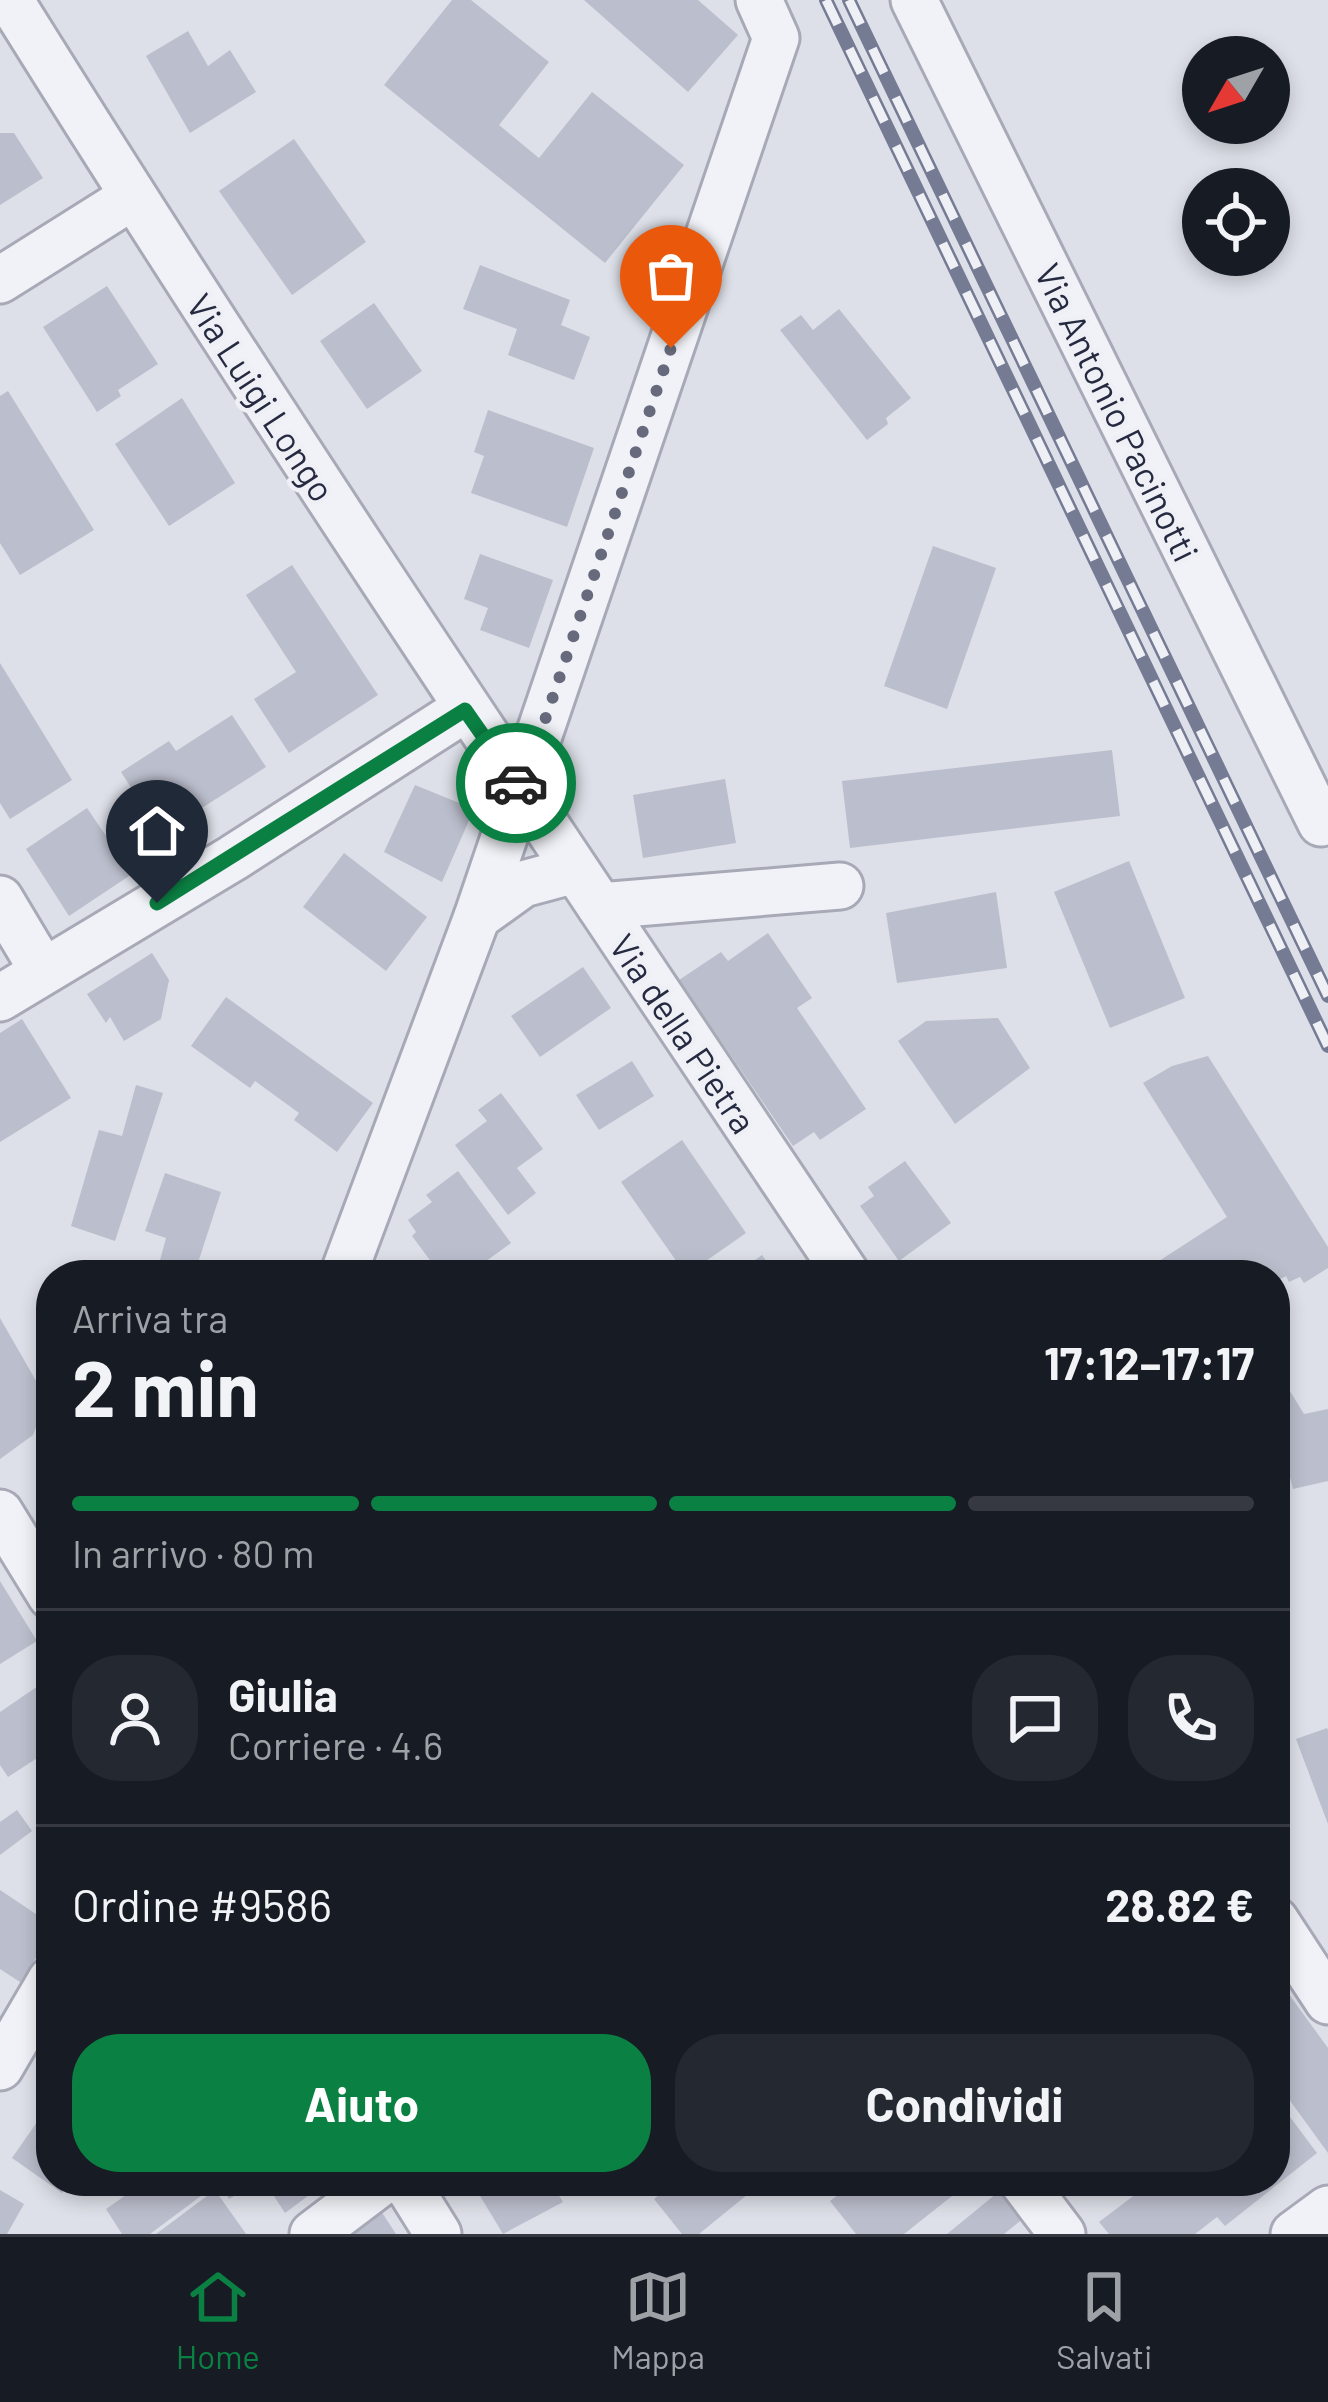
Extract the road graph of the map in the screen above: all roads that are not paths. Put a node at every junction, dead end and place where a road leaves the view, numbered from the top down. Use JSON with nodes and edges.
{"nodes":[{"id":1,"x":10,"y":0,"type":"edge"},
{"id":2,"x":914,"y":0,"type":"edge"},
{"id":3,"x":768,"y":19,"type":"edge"},
{"id":4,"x":132,"y":197,"type":"junction"},
{"id":5,"x":0,"y":280,"type":"edge"},
{"id":6,"x":465,"y":710,"type":"junction"},
{"id":7,"x":521,"y":791,"type":"junction"},
{"id":8,"x":1321,"y":823,"type":"dead end"},
{"id":9,"x":840,"y":886,"type":"dead end"},
{"id":10,"x":587,"y":888,"type":"junction"},
{"id":11,"x":0,"y":899,"type":"edge"},
{"id":12,"x":477,"y":917,"type":"junction"},
{"id":13,"x":44,"y":971,"type":"junction"},
{"id":14,"x":0,"y":998,"type":"edge"},
{"id":15,"x":358,"y":1260,"type":"edge"},
{"id":16,"x":837,"y":1260,"type":"edge"},
{"id":17,"x":0,"y":1513,"type":"edge"},
{"id":18,"x":36,"y":1572,"type":"edge"},
{"id":19,"x":1290,"y":1943,"type":"edge"},
{"id":20,"x":1328,"y":2000,"type":"edge"},
{"id":21,"x":36,"y":2006,"type":"edge"},
{"id":22,"x":0,"y":2067,"type":"edge"},
{"id":23,"x":363,"y":2196,"type":"edge"},
{"id":24,"x":414,"y":2196,"type":"edge"},
{"id":25,"x":1033,"y":2196,"type":"edge"},
{"id":26,"x":1328,"y":2209,"type":"edge"},
{"id":27,"x":313,"y":2234,"type":"edge"},
{"id":28,"x":438,"y":2234,"type":"edge"},
{"id":29,"x":1062,"y":2234,"type":"edge"},
{"id":30,"x":1294,"y":2234,"type":"edge"}],
"edges":[{"from":1,"to":4,"type":"street","name":"Via Luigi Longo"},
{"from":2,"to":8,"type":"street","name":"Via Antonio Pacinotti"},
{"from":3,"to":7,"type":"street"},
{"from":4,"to":5,"type":"street"},
{"from":4,"to":6,"type":"street","name":"Via Luigi Longo"},
{"from":6,"to":7,"type":"street","name":"Via Luigi Longo"},
{"from":6,"to":13,"type":"street"},
{"from":7,"to":10,"type":"street","name":"Via della Pietra"},
{"from":7,"to":12,"type":"street"},
{"from":9,"to":10,"type":"street"},
{"from":10,"to":12,"type":"street"},
{"from":10,"to":16,"type":"street","name":"Via della Pietra"},
{"from":11,"to":13,"type":"street"},
{"from":12,"to":15,"type":"street"},
{"from":13,"to":14,"type":"street"},
{"from":17,"to":18,"type":"street"},
{"from":19,"to":20,"type":"street"},
{"from":21,"to":22,"type":"street"},
{"from":23,"to":27,"type":"street"},
{"from":24,"to":28,"type":"street"},
{"from":25,"to":29,"type":"street"},
{"from":26,"to":30,"type":"street"}]}
